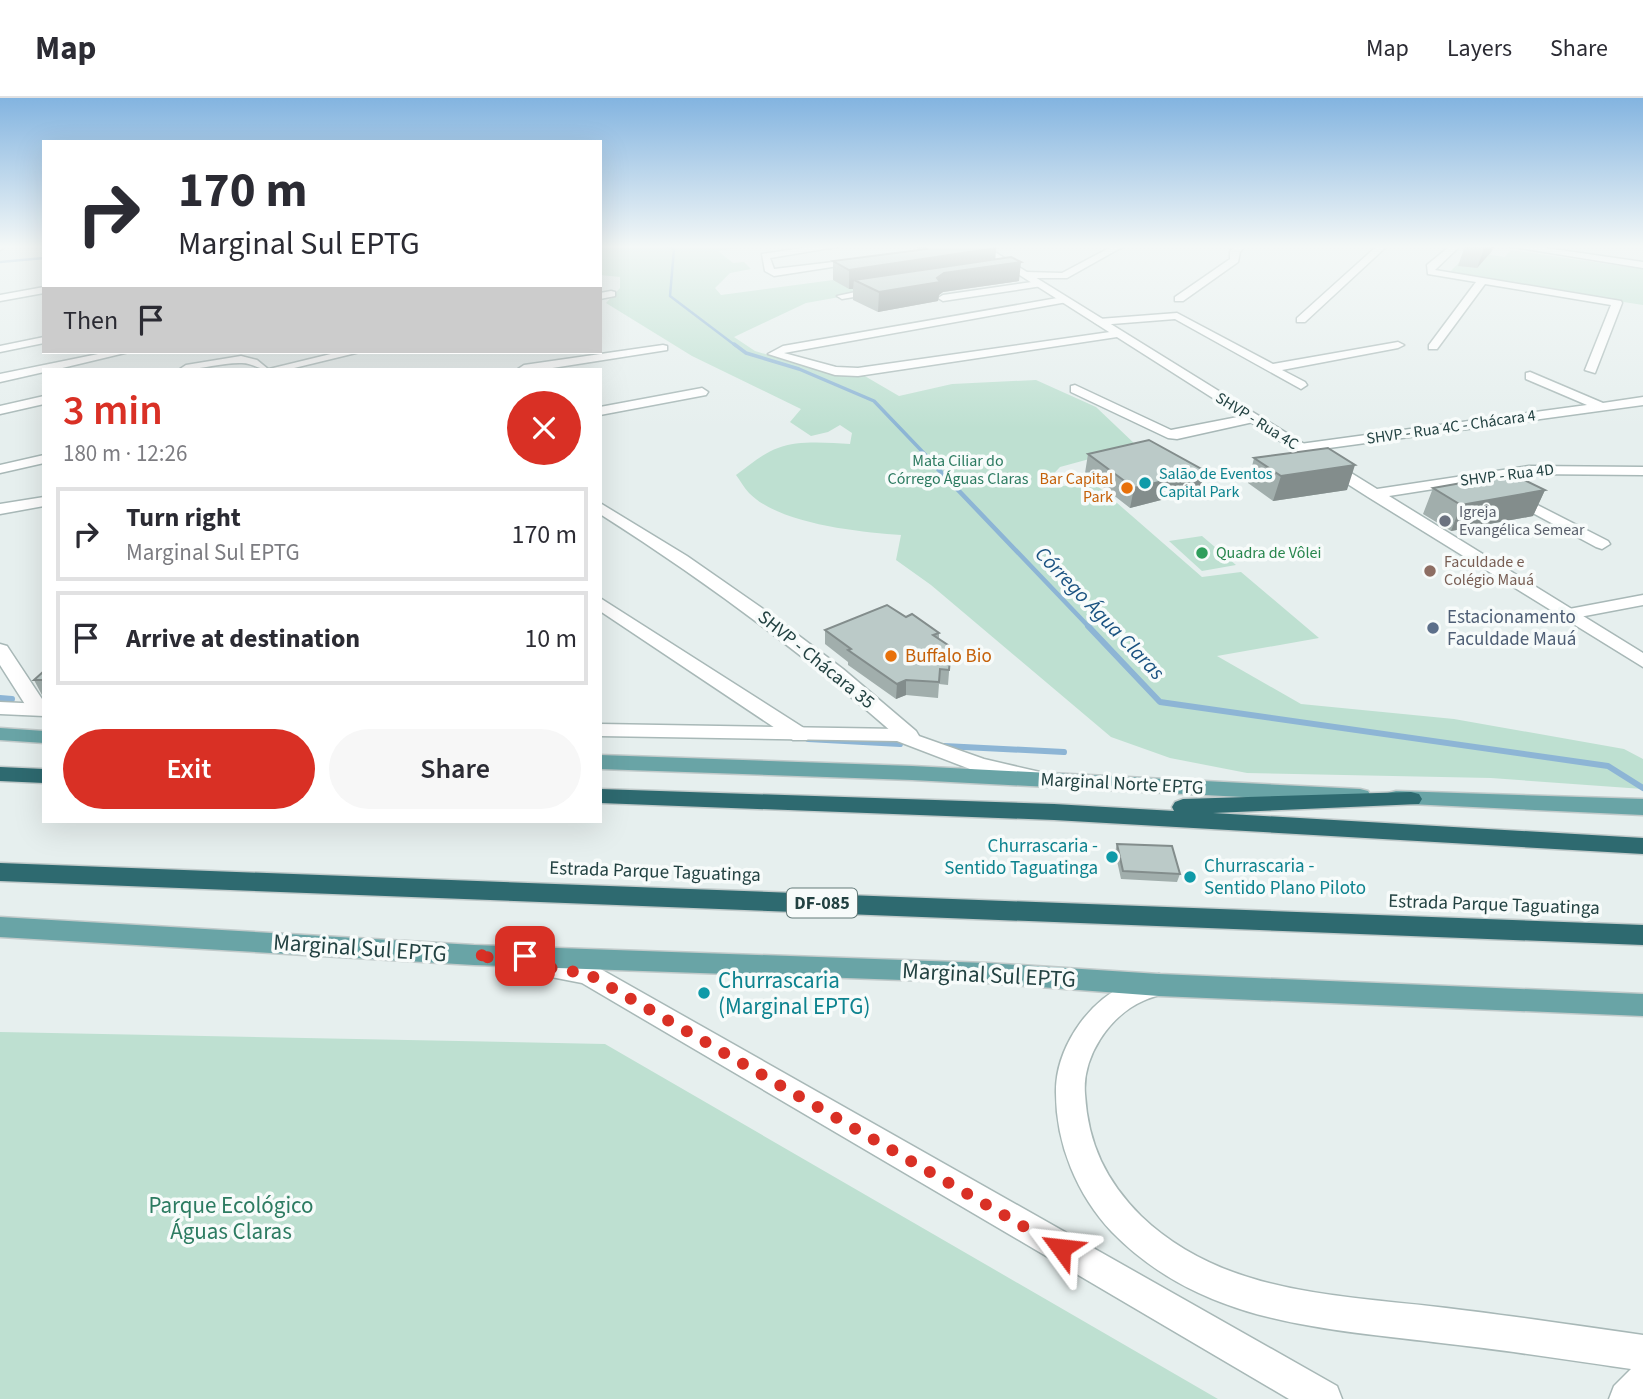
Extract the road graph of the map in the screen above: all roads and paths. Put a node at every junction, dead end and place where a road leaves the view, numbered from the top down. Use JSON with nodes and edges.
{"nodes":[{"id":1,"x":1025,"y":307,"type":"edge"},
{"id":2,"x":1074,"y":307,"type":"edge"},
{"id":3,"x":1316,"y":307,"type":"edge"},
{"id":4,"x":1463,"y":307,"type":"edge"},
{"id":5,"x":1616,"y":307,"type":"edge"},
{"id":6,"x":1301,"y":320,"type":"dead end"},
{"id":7,"x":1099,"y":322,"type":"junction"},
{"id":8,"x":1117,"y":334,"type":"junction"},
{"id":9,"x":42,"y":342,"type":"edge"},
{"id":10,"x":1398,"y":345,"type":"dead end"},
{"id":11,"x":1433,"y":347,"type":"dead end"},
{"id":12,"x":663,"y":348,"type":"dead end"},
{"id":13,"x":0,"y":351,"type":"edge"},
{"id":14,"x":114,"y":354,"type":"edge"},
{"id":15,"x":345,"y":354,"type":"edge"},
{"id":16,"x":47,"y":368,"type":"edge"},
{"id":17,"x":192,"y":368,"type":"edge"},
{"id":18,"x":260,"y":368,"type":"edge"},
{"id":19,"x":280,"y":368,"type":"edge"},
{"id":20,"x":531,"y":368,"type":"edge"},
{"id":21,"x":1272,"y":368,"type":"junction"},
{"id":22,"x":42,"y":369,"type":"edge"},
{"id":23,"x":1591,"y":370,"type":"dead end"},
{"id":24,"x":1531,"y":376,"type":"dead end"},
{"id":25,"x":0,"y":378,"type":"edge"},
{"id":26,"x":1301,"y":385,"type":"dead end"},
{"id":27,"x":1075,"y":389,"type":"dead end"},
{"id":28,"x":702,"y":392,"type":"dead end"},
{"id":29,"x":42,"y":400,"type":"edge"},
{"id":30,"x":1643,"y":401,"type":"edge"},
{"id":31,"x":1602,"y":407,"type":"junction"},
{"id":32,"x":0,"y":410,"type":"edge"},
{"id":33,"x":602,"y":411,"type":"edge"},
{"id":34,"x":1253,"y":418,"type":"junction"},
{"id":35,"x":1300,"y":448,"type":"junction"},
{"id":36,"x":42,"y":459,"type":"edge"},
{"id":37,"x":0,"y":469,"type":"edge"},
{"id":38,"x":1643,"y":471,"type":"edge"},
{"id":39,"x":1478,"y":477,"type":"junction"},
{"id":40,"x":1373,"y":494,"type":"junction"},
{"id":41,"x":42,"y":501,"type":"edge"},
{"id":42,"x":602,"y":508,"type":"edge"},
{"id":43,"x":0,"y":509,"type":"edge"},
{"id":44,"x":1602,"y":544,"type":"dead end"},
{"id":45,"x":1643,"y":600,"type":"edge"},
{"id":46,"x":602,"y":604,"type":"edge"},
{"id":47,"x":1569,"y":614,"type":"junction"},
{"id":48,"x":0,"y":650,"type":"edge"},
{"id":49,"x":1643,"y":661,"type":"edge"},
{"id":50,"x":0,"y":708,"type":"edge"},
{"id":51,"x":41,"y":709,"type":"edge"},
{"id":52,"x":602,"y":730,"type":"edge"},
{"id":53,"x":0,"y":734,"type":"edge"},
{"id":54,"x":800,"y":735,"type":"junction"},
{"id":55,"x":909,"y":736,"type":"junction"},
{"id":56,"x":42,"y":737,"type":"edge"},
{"id":57,"x":602,"y":762,"type":"edge"},
{"id":58,"x":0,"y":774,"type":"edge"},
{"id":59,"x":42,"y":775,"type":"edge"},
{"id":60,"x":1045,"y":780,"type":"junction"},
{"id":61,"x":602,"y":796,"type":"edge"},
{"id":62,"x":1411,"y":799,"type":"junction"},
{"id":63,"x":1635,"y":806,"type":"edge"},
{"id":64,"x":1054,"y":812,"type":"junction"},
{"id":65,"x":1643,"y":846,"type":"edge"},
{"id":66,"x":0,"y":872,"type":"edge"},
{"id":67,"x":0,"y":927,"type":"edge"},
{"id":68,"x":1643,"y":935,"type":"edge"},
{"id":69,"x":474,"y":955,"type":"junction"},
{"id":70,"x":1159,"y":985,"type":"junction"},
{"id":71,"x":1643,"y":1005,"type":"edge"},
{"id":72,"x":1643,"y":1353,"type":"edge"},
{"id":73,"x":1643,"y":1382,"type":"edge"},
{"id":74,"x":1324,"y":1399,"type":"edge"},
{"id":75,"x":1628,"y":1399,"type":"edge"}],
"edges":[{"from":1,"to":8,"type":"street"},
{"from":2,"to":7,"type":"street","name":"SHVP - Rua 4C"},
{"from":3,"to":6,"type":"street"},
{"from":4,"to":11,"type":"street"},
{"from":5,"to":23,"type":"street"},
{"from":7,"to":8,"type":"street","name":"SHVP - Rua 4C"},
{"from":7,"to":21,"type":"street"},
{"from":8,"to":34,"type":"street","name":"SHVP - Rua 4C"},
{"from":9,"to":13,"type":"street"},
{"from":10,"to":21,"type":"street"},
{"from":12,"to":20,"type":"street"},
{"from":14,"to":16,"type":"street"},
{"from":15,"to":19,"type":"street"},
{"from":17,"to":18,"type":"street"},
{"from":21,"to":26,"type":"street"},
{"from":22,"to":25,"type":"street"},
{"from":24,"to":31,"type":"street","name":"SHVP - Rua 4C - Chácara 4"},
{"from":27,"to":34,"type":"street"},
{"from":28,"to":33,"type":"street"},
{"from":29,"to":32,"type":"street"},
{"from":30,"to":31,"type":"street","name":"SHVP - Rua 4C - Chácara 4"},
{"from":31,"to":35,"type":"street","name":"SHVP - Rua 4C - Chácara 4"},
{"from":34,"to":35,"type":"street","name":"SHVP - Rua 4C"},
{"from":35,"to":40,"type":"street","name":"SHVP - Rua 4C"},
{"from":36,"to":37,"type":"street"},
{"from":38,"to":39,"type":"street","name":"SHVP - Rua 4D"},
{"from":39,"to":40,"type":"street","name":"SHVP - Rua 4D"},
{"from":39,"to":44,"type":"street"},
{"from":40,"to":47,"type":"street","name":"SHVP - Rua 4C"},
{"from":41,"to":43,"type":"street"},
{"from":42,"to":55,"type":"street","name":"SHVP - Chácara 35"},
{"from":45,"to":47,"type":"street"},
{"from":46,"to":54,"type":"street"},
{"from":47,"to":49,"type":"street","name":"SHVP - Rua 4C"},
{"from":48,"to":51,"type":"street"},
{"from":50,"to":51,"type":"street"},
{"from":52,"to":54,"type":"street"},
{"from":53,"to":56,"type":"main road"},
{"from":54,"to":55,"type":"street"},
{"from":55,"to":60,"type":"street","name":"SHVP - Chácara 35"},
{"from":57,"to":60,"type":"main road","name":"Marginal Norte EPTG"},
{"from":58,"to":59,"type":"highway"},
{"from":60,"to":62,"type":"main road","name":"Marginal Norte EPTG"},
{"from":61,"to":64,"type":"highway"},
{"from":62,"to":63,"type":"main road","name":"Marginal Norte EPTG"},
{"from":62,"to":64,"type":"highway"},
{"from":64,"to":65,"type":"highway"},
{"from":66,"to":68,"type":"highway","name":"Estrada Parque Taguatinga","number":"DF-085"},
{"from":67,"to":69,"type":"main road","name":"Marginal Sul EPTG"},
{"from":69,"to":70,"type":"main road","name":"Marginal Sul EPTG"},
{"from":69,"to":74,"type":"street"},
{"from":70,"to":71,"type":"main road","name":"Marginal Sul EPTG"},
{"from":70,"to":72,"type":"street"},
{"from":73,"to":75,"type":"street"}]}
